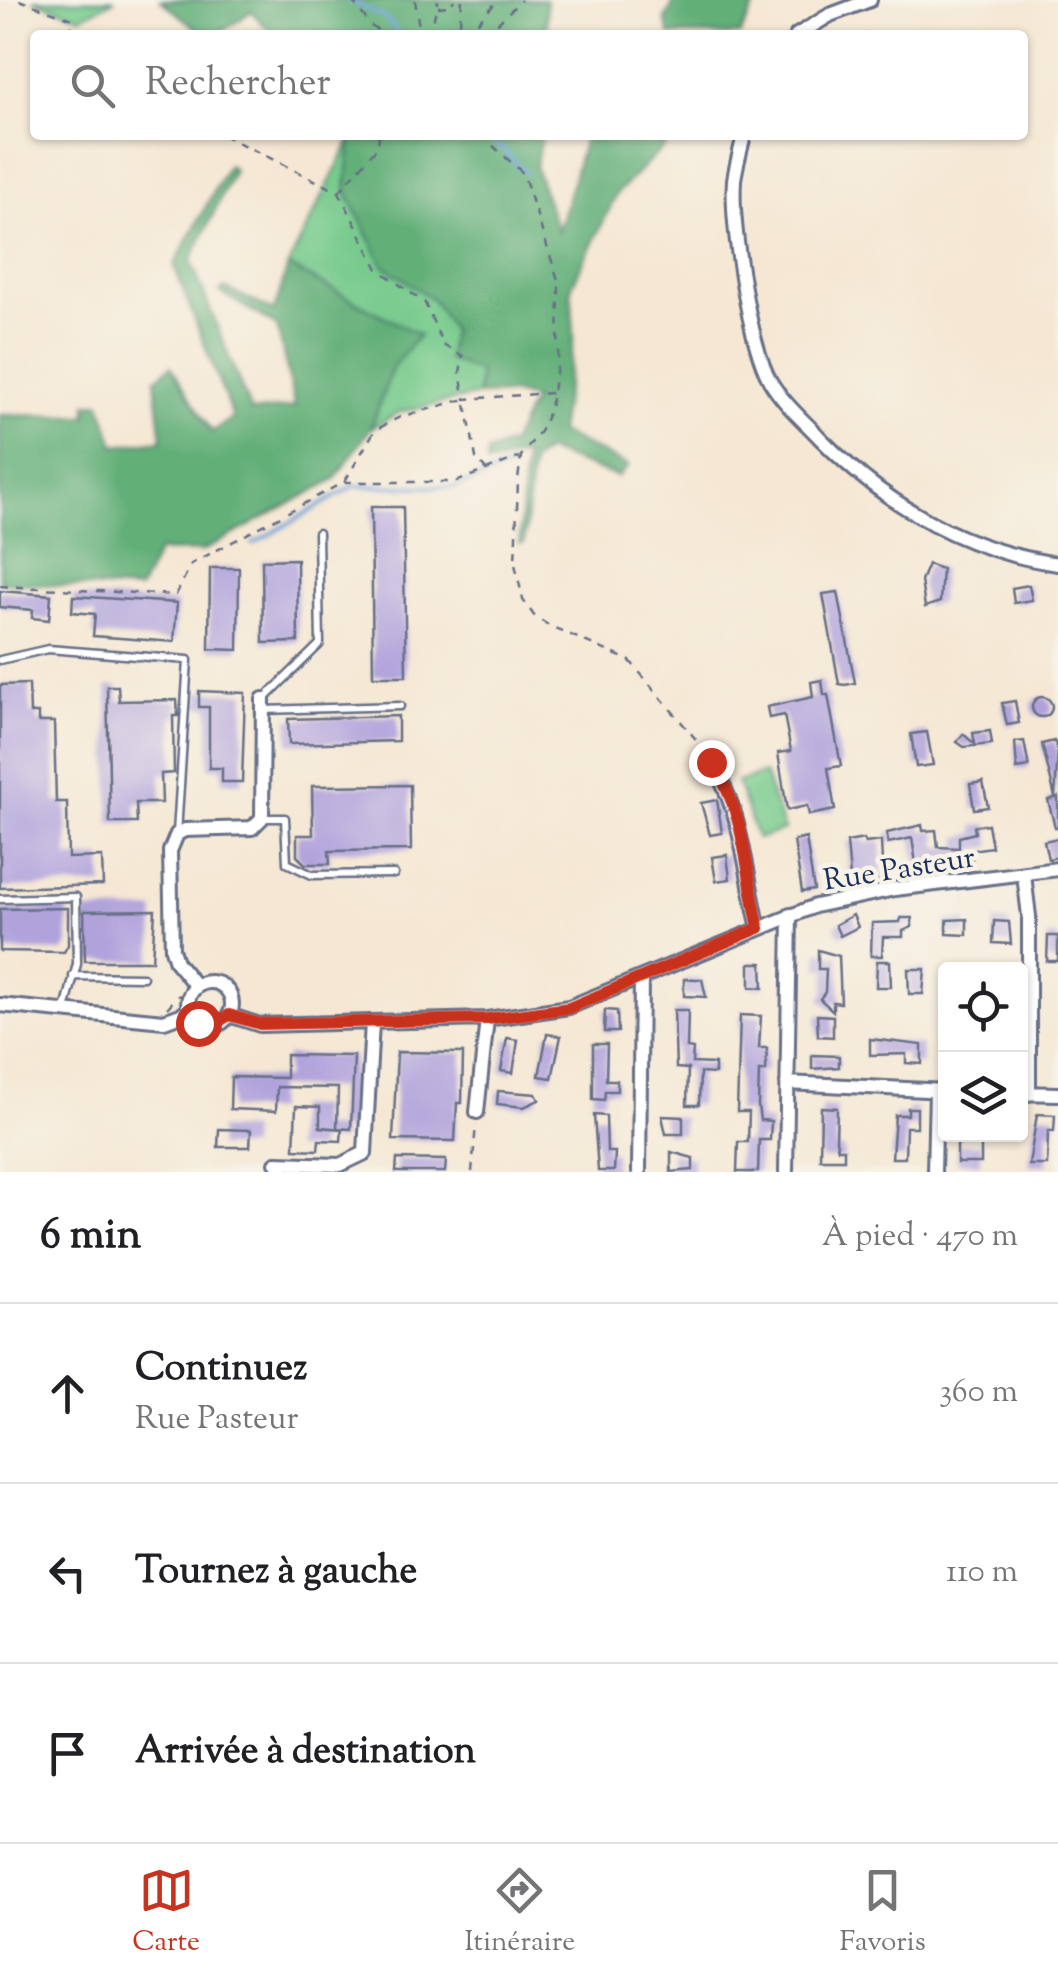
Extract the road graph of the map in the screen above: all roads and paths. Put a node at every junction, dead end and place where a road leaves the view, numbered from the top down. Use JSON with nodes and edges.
{"nodes":[{"id":1,"x":19,"y":0,"type":"edge"},
{"id":2,"x":352,"y":0,"type":"edge"},
{"id":3,"x":415,"y":0,"type":"edge"},
{"id":4,"x":438,"y":0,"type":"edge"},
{"id":5,"x":454,"y":0,"type":"edge"},
{"id":6,"x":462,"y":0,"type":"edge"},
{"id":7,"x":498,"y":0,"type":"edge"},
{"id":8,"x":521,"y":0,"type":"edge"},
{"id":9,"x":870,"y":0,"type":"edge"},
{"id":10,"x":492,"y":2,"type":"edge"},
{"id":11,"x":436,"y":7,"type":"junction"},
{"id":12,"x":460,"y":24,"type":"junction"},
{"id":13,"x":71,"y":30,"type":"edge"},
{"id":14,"x":378,"y":30,"type":"edge"},
{"id":15,"x":419,"y":30,"type":"edge"},
{"id":16,"x":437,"y":30,"type":"edge"},
{"id":17,"x":446,"y":30,"type":"edge"},
{"id":18,"x":491,"y":30,"type":"edge"},
{"id":19,"x":806,"y":30,"type":"edge"},
{"id":20,"x":232,"y":140,"type":"edge"},
{"id":21,"x":379,"y":140,"type":"edge"},
{"id":22,"x":486,"y":140,"type":"edge"},
{"id":23,"x":743,"y":140,"type":"edge"},
{"id":24,"x":339,"y":192,"type":"junction"},
{"id":25,"x":552,"y":393,"type":"junction"},
{"id":26,"x":465,"y":399,"type":"junction"},
{"id":27,"x":521,"y":456,"type":"junction"},
{"id":28,"x":487,"y":470,"type":"junction"},
{"id":29,"x":344,"y":482,"type":"junction"},
{"id":30,"x":318,"y":533,"type":"dead end"},
{"id":31,"x":1058,"y":564,"type":"edge"},
{"id":32,"x":0,"y":586,"type":"edge"},
{"id":33,"x":0,"y":660,"type":"edge"},
{"id":34,"x":263,"y":704,"type":"junction"},
{"id":35,"x":400,"y":706,"type":"dead end"},
{"id":36,"x":705,"y":753,"type":"joint"},
{"id":37,"x":262,"y":818,"type":"junction"},
{"id":38,"x":177,"y":834,"type":"junction"},
{"id":39,"x":1058,"y":869,"type":"edge"},
{"id":40,"x":394,"y":874,"type":"dead end"},
{"id":41,"x":1024,"y":876,"type":"junction"},
{"id":42,"x":0,"y":899,"type":"edge"},
{"id":43,"x":790,"y":915,"type":"junction"},
{"id":44,"x":759,"y":928,"type":"junction"},
{"id":45,"x":74,"y":976,"type":"junction"},
{"id":46,"x":143,"y":976,"type":"dead end"},
{"id":47,"x":641,"y":978,"type":"junction"},
{"id":48,"x":196,"y":986,"type":"junction"},
{"id":49,"x":0,"y":1005,"type":"edge"},
{"id":50,"x":65,"y":1012,"type":"junction"},
{"id":51,"x":188,"y":1012,"type":"junction"},
{"id":52,"x":229,"y":1015,"type":"junction"},
{"id":53,"x":487,"y":1019,"type":"junction"},
{"id":54,"x":372,"y":1022,"type":"junction"},
{"id":55,"x":1026,"y":1052,"type":"edge"},
{"id":56,"x":787,"y":1084,"type":"junction"},
{"id":57,"x":938,"y":1091,"type":"edge"},
{"id":58,"x":1028,"y":1094,"type":"edge"},
{"id":59,"x":1058,"y":1094,"type":"edge"},
{"id":60,"x":477,"y":1112,"type":"joint"},
{"id":61,"x":938,"y":1126,"type":"edge"},
{"id":62,"x":276,"y":1164,"type":"dead end"},
{"id":63,"x":472,"y":1172,"type":"edge"},
{"id":64,"x":639,"y":1172,"type":"edge"},
{"id":65,"x":786,"y":1172,"type":"edge"},
{"id":66,"x":934,"y":1172,"type":"edge"}],
"edges":[{"from":1,"to":13,"type":"path"},
{"from":2,"to":14,"type":"path"},
{"from":3,"to":15,"type":"path"},
{"from":4,"to":11,"type":"path"},
{"from":5,"to":11,"type":"path"},
{"from":6,"to":12,"type":"path"},
{"from":7,"to":10,"type":"path"},
{"from":8,"to":18,"type":"path"},
{"from":9,"to":19,"type":"street"},
{"from":10,"to":12,"type":"path"},
{"from":11,"to":16,"type":"path"},
{"from":12,"to":17,"type":"path"},
{"from":20,"to":24,"type":"path"},
{"from":21,"to":24,"type":"path"},
{"from":22,"to":25,"type":"path"},
{"from":23,"to":31,"type":"street"},
{"from":24,"to":26,"type":"path"},
{"from":25,"to":26,"type":"path"},
{"from":25,"to":27,"type":"path"},
{"from":26,"to":28,"type":"path"},
{"from":26,"to":29,"type":"path"},
{"from":27,"to":28,"type":"path"},
{"from":27,"to":36,"type":"path"},
{"from":28,"to":29,"type":"path"},
{"from":29,"to":32,"type":"path"},
{"from":30,"to":34,"type":"lane"},
{"from":33,"to":38,"type":"lane"},
{"from":34,"to":35,"type":"lane"},
{"from":34,"to":37,"type":"street"},
{"from":36,"to":44,"type":"street"},
{"from":37,"to":38,"type":"street"},
{"from":37,"to":40,"type":"lane"},
{"from":38,"to":48,"type":"street"},
{"from":39,"to":41,"type":"street","name":"Rue Pasteur"},
{"from":41,"to":43,"type":"street","name":"Rue Pasteur"},
{"from":41,"to":55,"type":"street"},
{"from":42,"to":45,"type":"lane"},
{"from":43,"to":44,"type":"street","name":"Rue Pasteur"},
{"from":43,"to":56,"type":"street"},
{"from":44,"to":47,"type":"street","name":"Rue Pasteur"},
{"from":45,"to":46,"type":"lane"},
{"from":45,"to":50,"type":"lane"},
{"from":47,"to":53,"type":"street","name":"Rue Pasteur"},
{"from":47,"to":64,"type":"street"},
{"from":48,"to":51,"type":"street"},
{"from":48,"to":52,"type":"street"},
{"from":49,"to":50,"type":"street"},
{"from":50,"to":51,"type":"street"},
{"from":51,"to":52,"type":"street"},
{"from":52,"to":54,"type":"street","name":"Rue Pasteur"},
{"from":53,"to":54,"type":"street","name":"Rue Pasteur"},
{"from":53,"to":60,"type":"street"},
{"from":54,"to":62,"type":"street"},
{"from":56,"to":57,"type":"street"},
{"from":56,"to":65,"type":"street"},
{"from":58,"to":59,"type":"street"},
{"from":60,"to":63,"type":"path"},
{"from":61,"to":66,"type":"street"}]}
